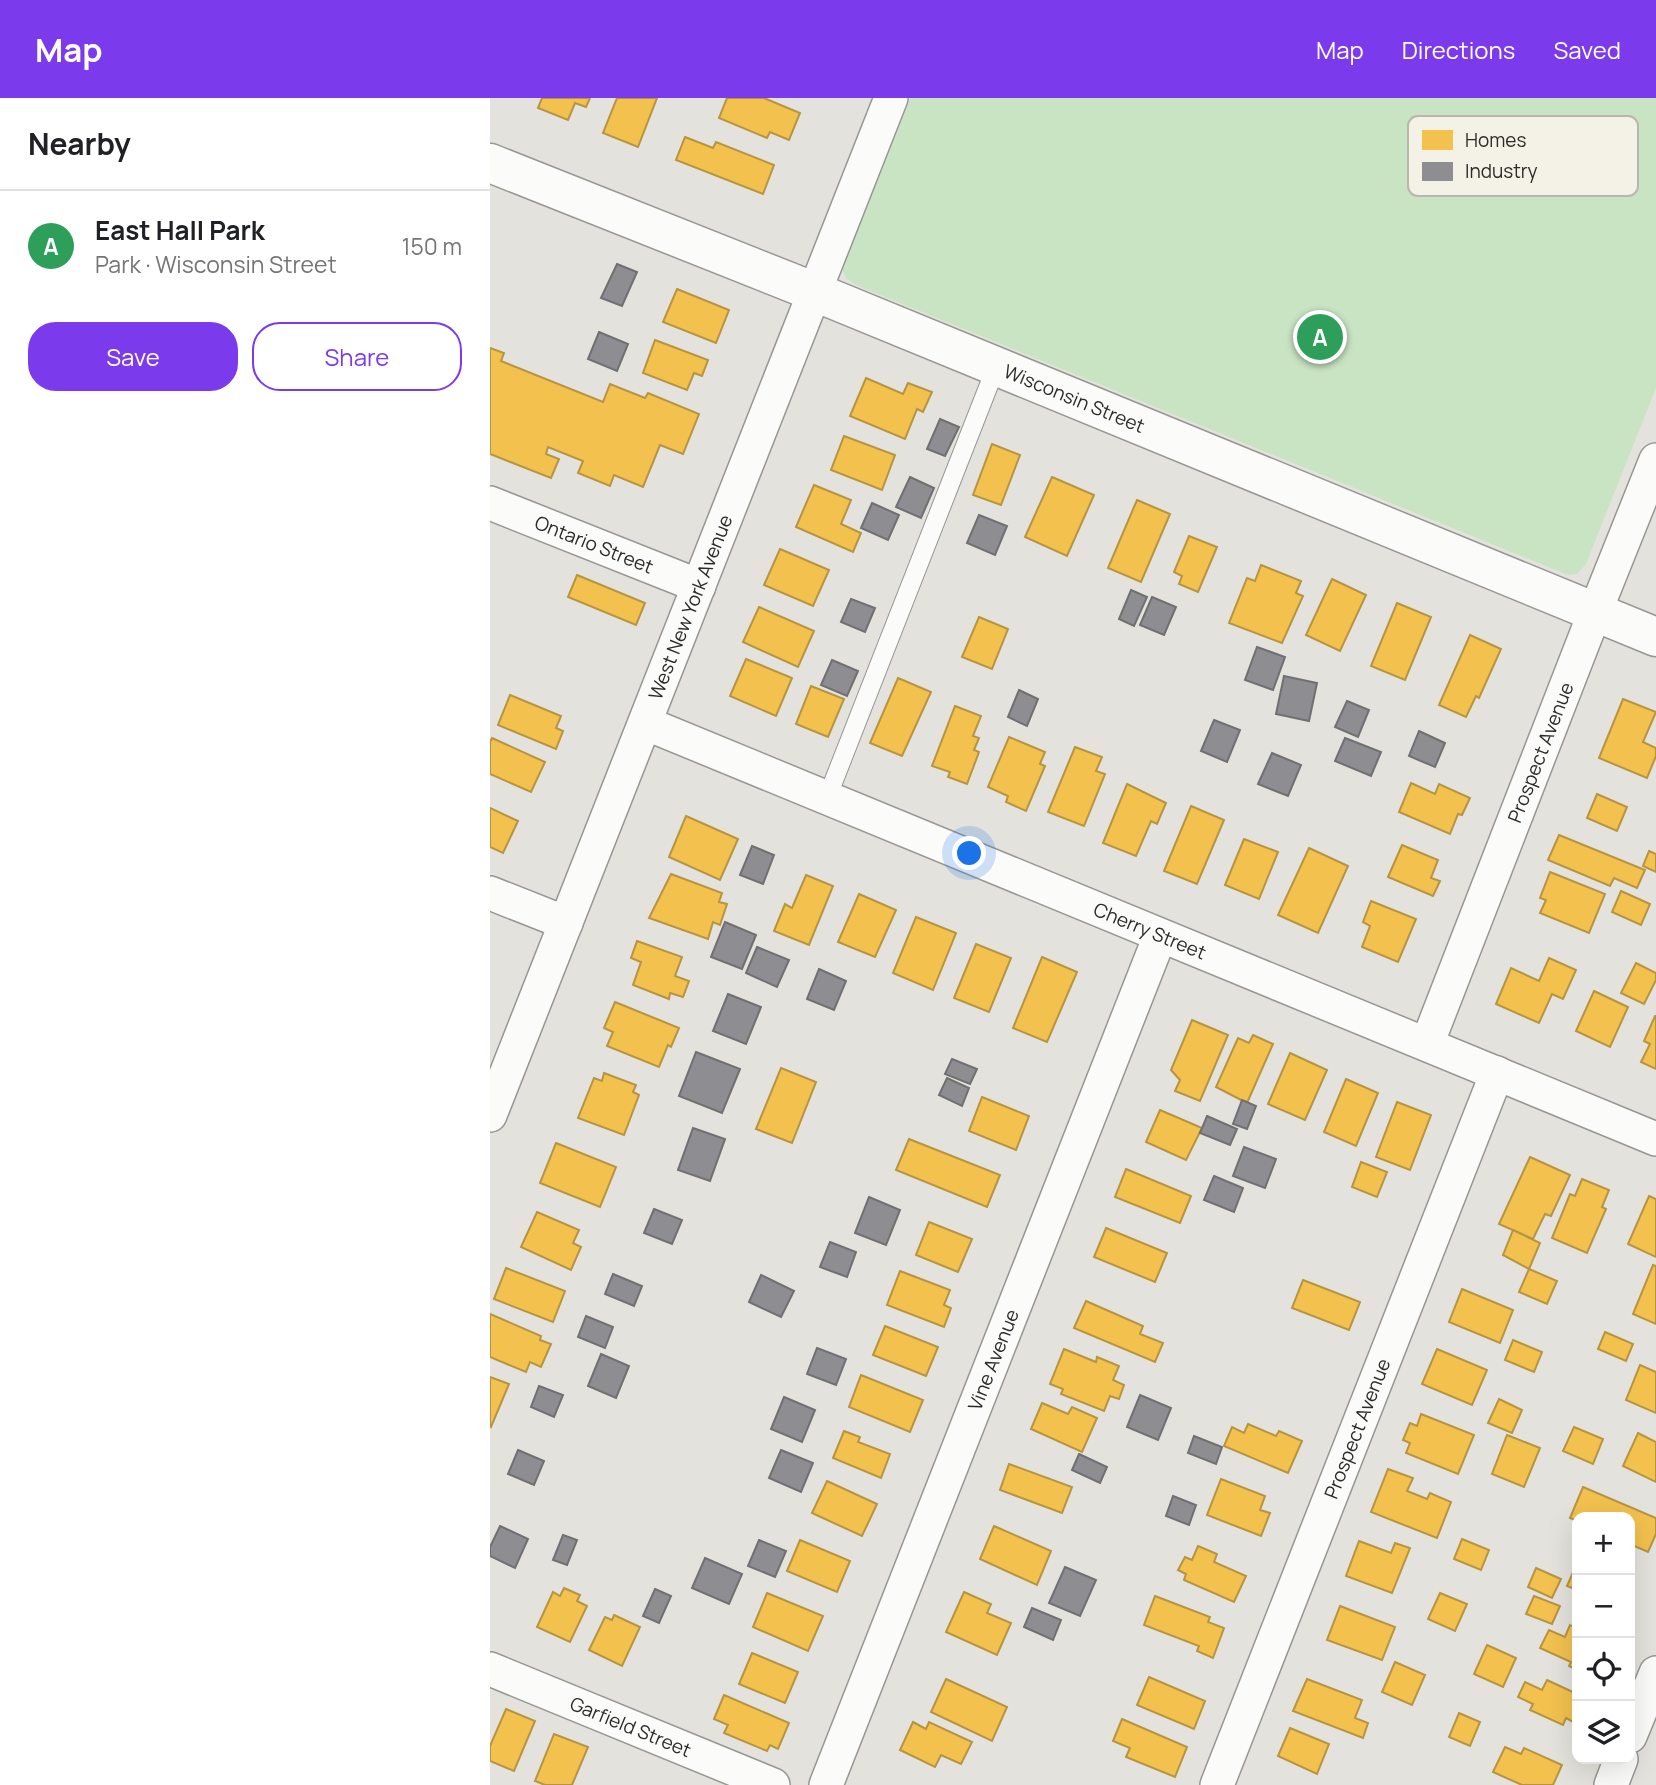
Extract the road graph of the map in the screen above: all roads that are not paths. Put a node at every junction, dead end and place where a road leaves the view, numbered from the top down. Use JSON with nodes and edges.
{"nodes":[{"id":1,"x":891,"y":98,"type":"edge"},
{"id":2,"x":490,"y":163,"type":"edge"},
{"id":3,"x":815,"y":292,"type":"junction"},
{"id":4,"x":996,"y":367,"type":"junction"},
{"id":5,"x":1656,"y":460,"type":"edge"},
{"id":6,"x":490,"y":503,"type":"edge"},
{"id":7,"x":699,"y":586,"type":"junction"},
{"id":8,"x":1595,"y":612,"type":"junction"},
{"id":9,"x":1656,"y":637,"type":"edge"},
{"id":10,"x":645,"y":723,"type":"junction"},
{"id":11,"x":827,"y":798,"type":"junction"},
{"id":12,"x":490,"y":893,"type":"edge"},
{"id":13,"x":566,"y":923,"type":"junction"},
{"id":14,"x":1160,"y":936,"type":"junction"},
{"id":15,"x":1427,"y":1044,"type":"junction"},
{"id":16,"x":1497,"y":1073,"type":"junction"},
{"id":17,"x":490,"y":1115,"type":"edge"},
{"id":18,"x":1656,"y":1139,"type":"edge"},
{"id":19,"x":490,"y":1669,"type":"edge"},
{"id":20,"x":1656,"y":1673,"type":"edge"},
{"id":21,"x":1641,"y":1727,"type":"edge"},
{"id":22,"x":1619,"y":1764,"type":"edge"},
{"id":23,"x":773,"y":1785,"type":"edge"},
{"id":24,"x":826,"y":1785,"type":"edge"},
{"id":25,"x":1217,"y":1785,"type":"edge"},
{"id":26,"x":1611,"y":1785,"type":"edge"}],
"edges":[{"from":1,"to":3,"type":"street","name":"West New York Avenue"},
{"from":2,"to":3,"type":"street","name":"Wisconsin Street"},
{"from":3,"to":4,"type":"street","name":"Wisconsin Street"},
{"from":3,"to":7,"type":"street","name":"West New York Avenue"},
{"from":4,"to":8,"type":"street","name":"Wisconsin Street"},
{"from":4,"to":11,"type":"lane"},
{"from":5,"to":8,"type":"street","name":"Prospect Avenue"},
{"from":6,"to":7,"type":"street","name":"Ontario Street"},
{"from":7,"to":10,"type":"street","name":"West New York Avenue"},
{"from":8,"to":9,"type":"street","name":"Wisconsin Street"},
{"from":8,"to":15,"type":"street","name":"Prospect Avenue"},
{"from":10,"to":11,"type":"street","name":"Cherry Street"},
{"from":10,"to":13,"type":"street","name":"West New York Avenue"},
{"from":11,"to":14,"type":"street","name":"Cherry Street"},
{"from":12,"to":13,"type":"street"},
{"from":13,"to":17,"type":"street","name":"West New York Avenue"},
{"from":14,"to":15,"type":"street","name":"Cherry Street"},
{"from":14,"to":24,"type":"street","name":"Vine Avenue"},
{"from":15,"to":16,"type":"street","name":"Cherry Street"},
{"from":16,"to":18,"type":"street","name":"Cherry Street"},
{"from":16,"to":25,"type":"street","name":"Prospect Avenue"},
{"from":19,"to":23,"type":"street","name":"Garfield Street"},
{"from":20,"to":21,"type":"street"},
{"from":22,"to":26,"type":"street"}]}
